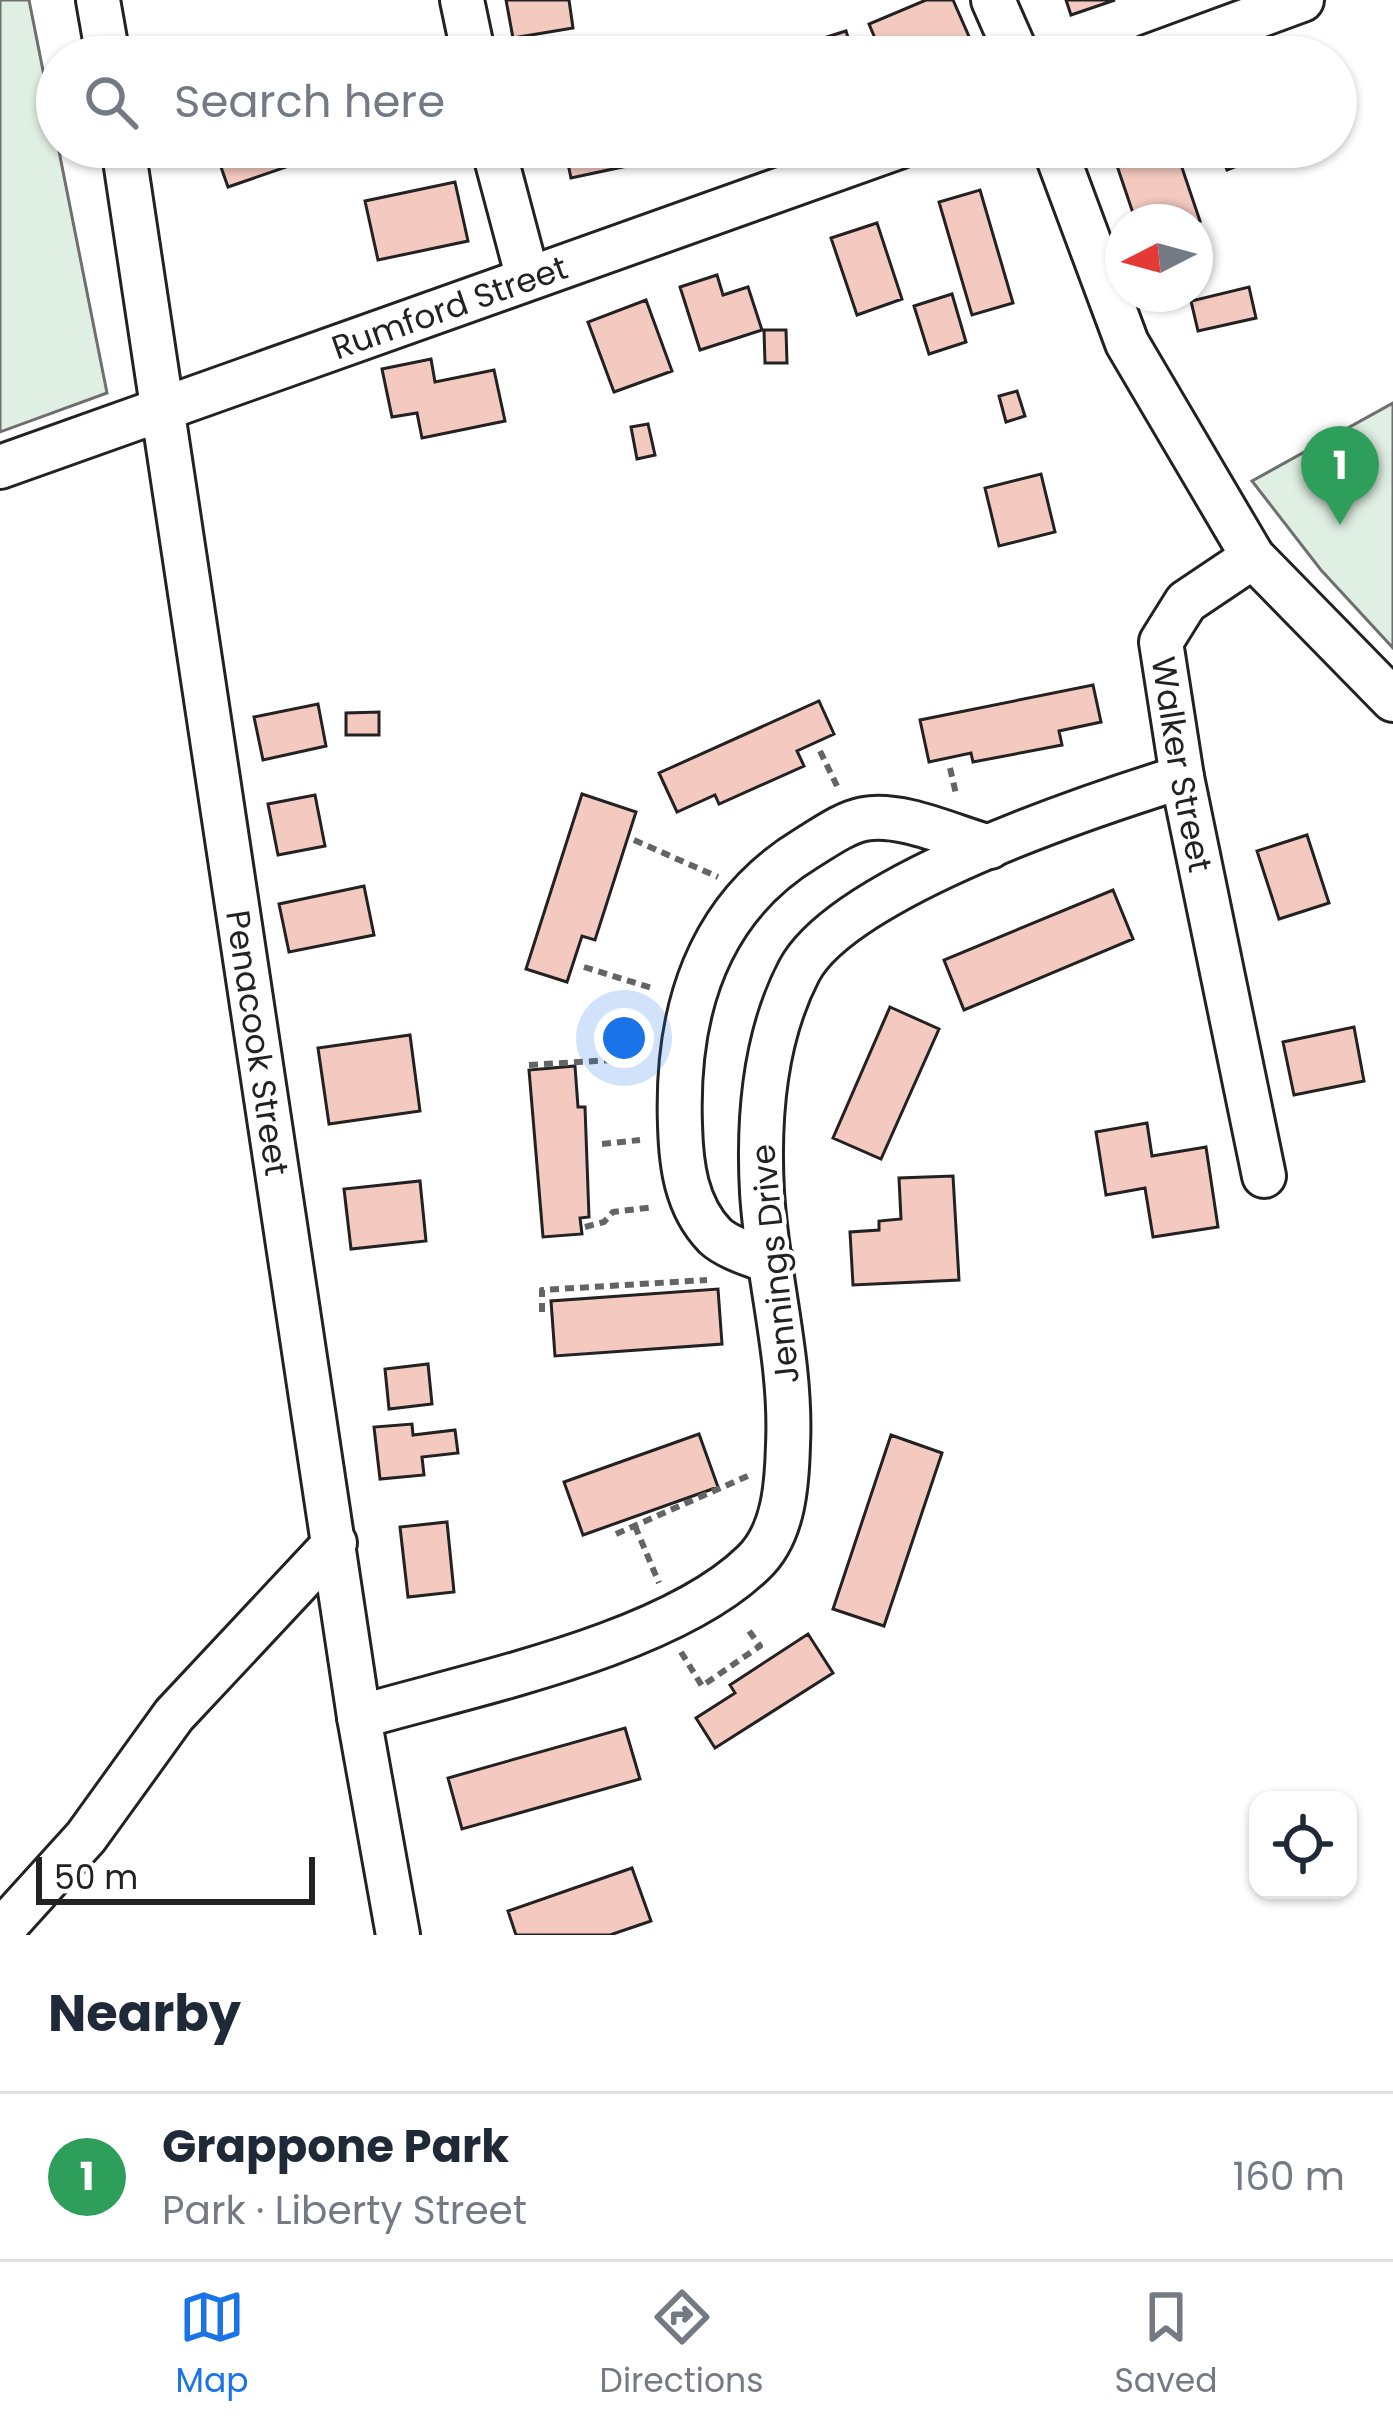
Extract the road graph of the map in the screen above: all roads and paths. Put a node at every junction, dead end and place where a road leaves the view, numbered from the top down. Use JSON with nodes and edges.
{"nodes":[{"id":1,"x":98,"y":0,"type":"edge"},
{"id":2,"x":462,"y":0,"type":"edge"},
{"id":3,"x":993,"y":0,"type":"edge"},
{"id":4,"x":1302,"y":0,"type":"edge"},
{"id":5,"x":104,"y":36,"type":"edge"},
{"id":6,"x":470,"y":36,"type":"edge"},
{"id":7,"x":1009,"y":36,"type":"edge"},
{"id":8,"x":1204,"y":36,"type":"edge"},
{"id":9,"x":126,"y":168,"type":"edge"},
{"id":10,"x":499,"y":168,"type":"edge"},
{"id":11,"x":837,"y":168,"type":"edge"},
{"id":12,"x":1062,"y":168,"type":"edge"},
{"id":13,"x":526,"y":275,"type":"junction"},
{"id":14,"x":160,"y":407,"type":"junction"},
{"id":15,"x":0,"y":467,"type":"edge"},
{"id":16,"x":1253,"y":557,"type":"junction"},
{"id":17,"x":1393,"y":700,"type":"edge"},
{"id":18,"x":1182,"y":777,"type":"junction"},
{"id":19,"x":634,"y":839,"type":"dead end"},
{"id":20,"x":990,"y":847,"type":"junction"},
{"id":21,"x":746,"y":898,"type":"junction"},
{"id":22,"x":584,"y":967,"type":"dead end"},
{"id":23,"x":694,"y":998,"type":"junction"},
{"id":24,"x":678,"y":1060,"type":"junction"},
{"id":25,"x":529,"y":1065,"type":"dead end"},
{"id":26,"x":1264,"y":1176,"type":"dead end"},
{"id":27,"x":692,"y":1204,"type":"junction"},
{"id":28,"x":585,"y":1227,"type":"dead end"},
{"id":29,"x":760,"y":1257,"type":"junction"},
{"id":30,"x":542,"y":1312,"type":"dead end"},
{"id":31,"x":788,"y":1459,"type":"junction"},
{"id":32,"x":635,"y":1526,"type":"junction"},
{"id":33,"x":616,"y":1534,"type":"dead end"},
{"id":34,"x":335,"y":1543,"type":"junction"},
{"id":35,"x":666,"y":1600,"type":"dead end"},
{"id":36,"x":747,"y":1628,"type":"dead end"},
{"id":37,"x":680,"y":1648,"type":"dead end"},
{"id":38,"x":359,"y":1717,"type":"junction"},
{"id":39,"x":0,"y":1932,"type":"edge"},
{"id":40,"x":398,"y":1935,"type":"edge"}],
"edges":[{"from":1,"to":5,"type":"street"},
{"from":2,"to":6,"type":"street"},
{"from":3,"to":7,"type":"street"},
{"from":4,"to":8,"type":"street"},
{"from":9,"to":14,"type":"street","name":"Penacook Street"},
{"from":10,"to":13,"type":"street"},
{"from":11,"to":13,"type":"street","name":"Rumford Street"},
{"from":12,"to":16,"type":"street"},
{"from":13,"to":14,"type":"street","name":"Rumford Street"},
{"from":14,"to":15,"type":"street","name":"Rumford Street"},
{"from":14,"to":34,"type":"street","name":"Penacook Street"},
{"from":16,"to":17,"type":"street"},
{"from":16,"to":18,"type":"street","name":"Walker Street"},
{"from":18,"to":20,"type":"street","name":"Jennings Drive"},
{"from":18,"to":26,"type":"street","name":"Walker Street"},
{"from":19,"to":21,"type":"path"},
{"from":20,"to":21,"type":"street"},
{"from":20,"to":29,"type":"street","name":"Jennings Drive"},
{"from":21,"to":23,"type":"street"},
{"from":22,"to":23,"type":"path"},
{"from":23,"to":24,"type":"street"},
{"from":24,"to":25,"type":"path"},
{"from":24,"to":27,"type":"street"},
{"from":27,"to":28,"type":"path"},
{"from":27,"to":29,"type":"street"},
{"from":29,"to":30,"type":"path"},
{"from":29,"to":31,"type":"street","name":"Jennings Drive"},
{"from":31,"to":32,"type":"path"},
{"from":31,"to":38,"type":"street","name":"Jennings Drive"},
{"from":32,"to":33,"type":"path"},
{"from":32,"to":35,"type":"path"},
{"from":34,"to":38,"type":"street","name":"Penacook Street"},
{"from":34,"to":39,"type":"street"},
{"from":36,"to":37,"type":"path"},
{"from":38,"to":40,"type":"street","name":"Penacook Street"}]}
